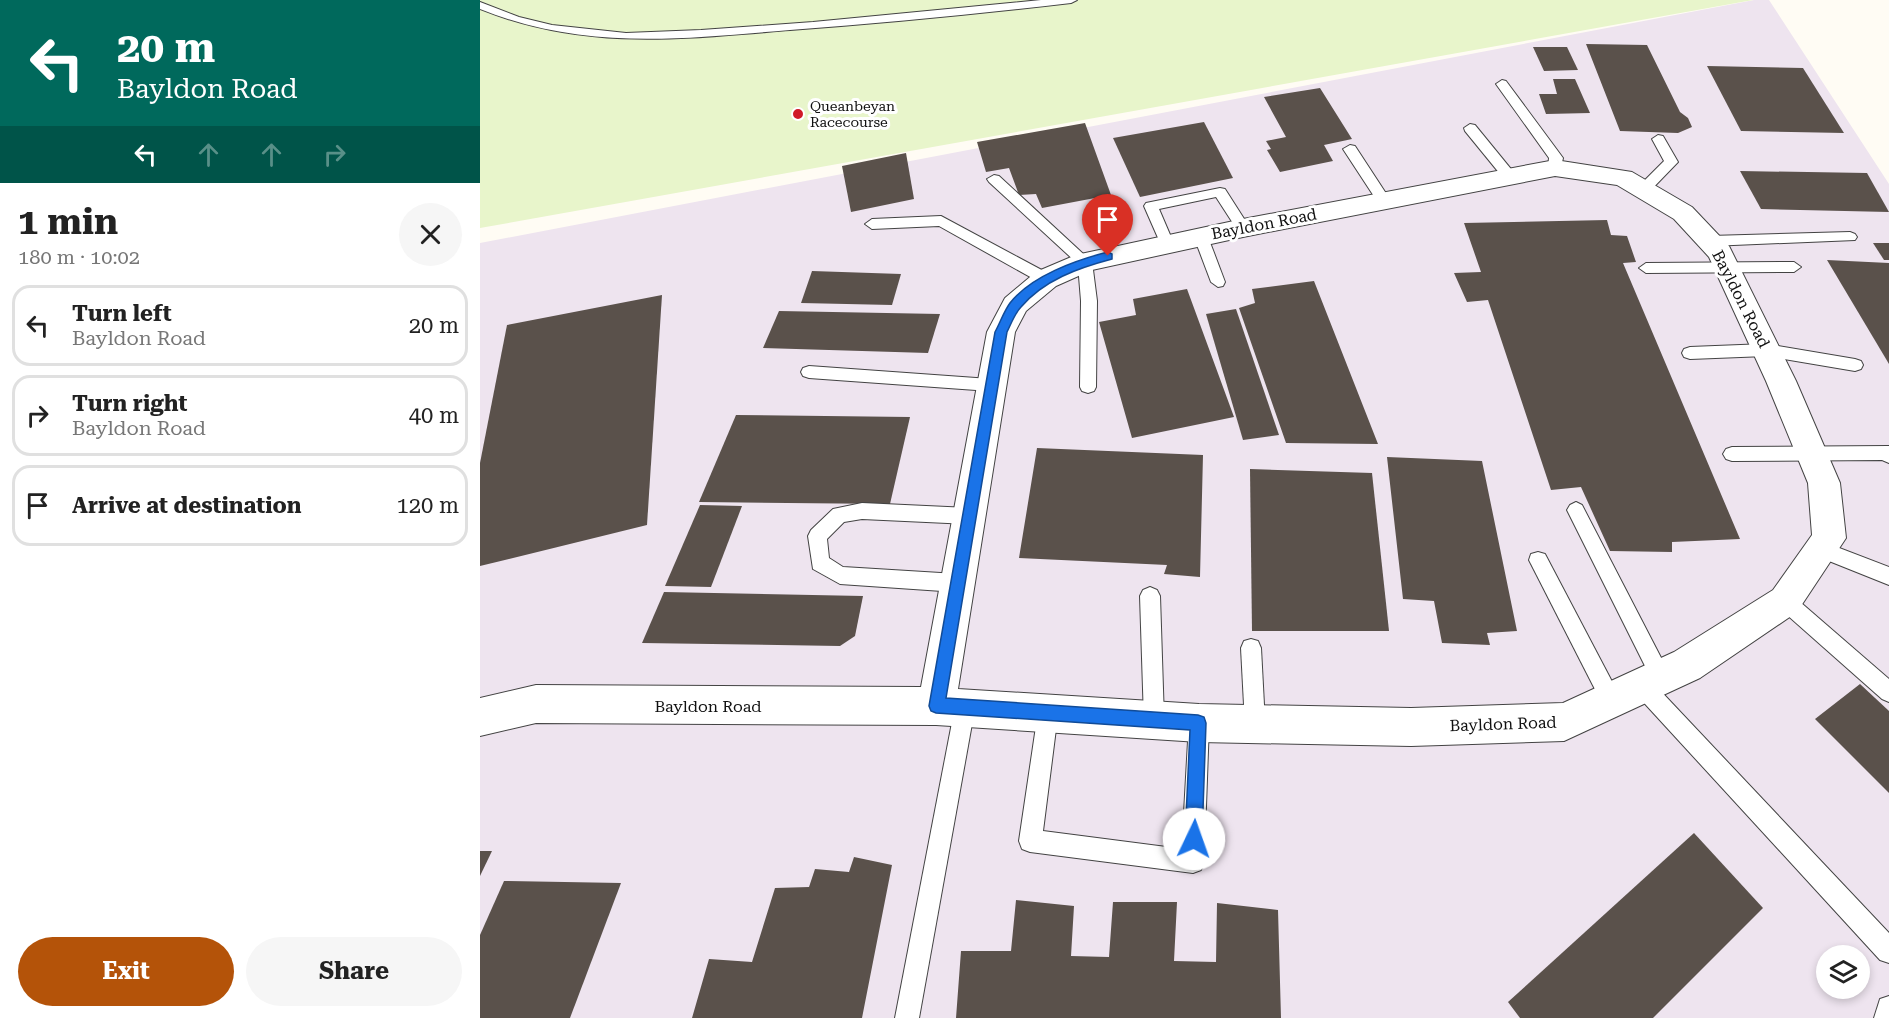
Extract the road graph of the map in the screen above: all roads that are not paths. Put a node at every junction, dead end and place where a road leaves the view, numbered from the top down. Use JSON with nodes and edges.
{"nodes":[{"id":1,"x":1071,"y":0,"type":"edge"},
{"id":2,"x":480,"y":5,"type":"edge"},
{"id":3,"x":1502,"y":84,"type":"dead end"},
{"id":4,"x":1470,"y":128,"type":"dead end"},
{"id":5,"x":1658,"y":140,"type":"dead end"},
{"id":6,"x":1350,"y":149,"type":"dead end"},
{"id":7,"x":1555,"y":168,"type":"junction"},
{"id":8,"x":1510,"y":177,"type":"junction"},
{"id":9,"x":994,"y":179,"type":"dead end"},
{"id":10,"x":1643,"y":189,"type":"junction"},
{"id":11,"x":1384,"y":201,"type":"junction"},
{"id":12,"x":872,"y":224,"type":"dead end"},
{"id":13,"x":1243,"y":228,"type":"junction"},
{"id":14,"x":1201,"y":237,"type":"junction"},
{"id":15,"x":1850,"y":237,"type":"dead end"},
{"id":16,"x":1710,"y":241,"type":"junction"},
{"id":17,"x":1167,"y":243,"type":"junction"},
{"id":18,"x":1085,"y":261,"type":"junction"},
{"id":19,"x":1794,"y":267,"type":"dead end"},
{"id":20,"x":1646,"y":268,"type":"dead end"},
{"id":21,"x":1728,"y":269,"type":"junction"},
{"id":22,"x":1046,"y":279,"type":"junction"},
{"id":23,"x":1218,"y":282,"type":"dead end"},
{"id":24,"x":1766,"y":350,"type":"junction"},
{"id":25,"x":1690,"y":353,"type":"dead end"},
{"id":26,"x":1856,"y":365,"type":"dead end"},
{"id":27,"x":809,"y":372,"type":"dead end"},
{"id":28,"x":990,"y":385,"type":"junction"},
{"id":29,"x":1088,"y":387,"type":"dead end"},
{"id":30,"x":1812,"y":453,"type":"junction"},
{"id":31,"x":1732,"y":454,"type":"dead end"},
{"id":32,"x":1889,"y":456,"type":"edge"},
{"id":33,"x":1576,"y":510,"type":"dead end"},
{"id":34,"x":969,"y":516,"type":"junction"},
{"id":35,"x":1821,"y":549,"type":"junction"},
{"id":36,"x":1539,"y":560,"type":"dead end"},
{"id":37,"x":1889,"y":576,"type":"edge"},
{"id":38,"x":957,"y":583,"type":"junction"},
{"id":39,"x":1150,"y":596,"type":"dead end"},
{"id":40,"x":1785,"y":601,"type":"junction"},
{"id":41,"x":1251,"y":648,"type":"dead end"},
{"id":42,"x":1651,"y":682,"type":"junction"},
{"id":43,"x":1889,"y":692,"type":"edge"},
{"id":44,"x":1611,"y":700,"type":"junction"},
{"id":45,"x":951,"y":706,"type":"junction"},
{"id":46,"x":1048,"y":713,"type":"junction"},
{"id":47,"x":480,"y":717,"type":"edge"},
{"id":48,"x":1154,"y":720,"type":"junction"},
{"id":49,"x":1198,"y":723,"type":"junction"},
{"id":50,"x":1255,"y":724,"type":"junction"},
{"id":51,"x":1889,"y":951,"type":"edge"},
{"id":52,"x":1889,"y":1008,"type":"edge"},
{"id":53,"x":907,"y":1018,"type":"edge"},
{"id":54,"x":1886,"y":1018,"type":"edge"}],
"edges":[{"from":1,"to":2,"type":"lane"},
{"from":3,"to":7,"type":"lane"},
{"from":4,"to":8,"type":"lane"},
{"from":5,"to":10,"type":"lane"},
{"from":6,"to":11,"type":"lane"},
{"from":7,"to":8,"type":"street","name":"Bayldon Road"},
{"from":7,"to":10,"type":"street","name":"Bayldon Road"},
{"from":8,"to":11,"type":"street","name":"Bayldon Road"},
{"from":9,"to":18,"type":"lane"},
{"from":10,"to":16,"type":"street","name":"Bayldon Road"},
{"from":11,"to":13,"type":"street","name":"Bayldon Road"},
{"from":12,"to":22,"type":"lane"},
{"from":13,"to":14,"type":"street","name":"Bayldon Road"},
{"from":13,"to":17,"type":"lane"},
{"from":14,"to":17,"type":"street","name":"Bayldon Road"},
{"from":14,"to":23,"type":"lane"},
{"from":15,"to":16,"type":"lane"},
{"from":16,"to":21,"type":"street","name":"Bayldon Road"},
{"from":17,"to":18,"type":"street","name":"Bayldon Road"},
{"from":18,"to":22,"type":"street","name":"Bayldon Road"},
{"from":18,"to":29,"type":"lane"},
{"from":19,"to":21,"type":"lane"},
{"from":20,"to":21,"type":"lane"},
{"from":21,"to":24,"type":"street","name":"Bayldon Road"},
{"from":22,"to":28,"type":"street","name":"Bayldon Road"},
{"from":24,"to":25,"type":"lane"},
{"from":24,"to":26,"type":"lane"},
{"from":24,"to":30,"type":"street","name":"Bayldon Road"},
{"from":27,"to":28,"type":"lane"},
{"from":28,"to":34,"type":"street","name":"Bayldon Road"},
{"from":30,"to":31,"type":"lane"},
{"from":30,"to":32,"type":"lane"},
{"from":30,"to":35,"type":"street","name":"Bayldon Road"},
{"from":33,"to":42,"type":"lane"},
{"from":34,"to":38,"type":"street","name":"Bayldon Road"},
{"from":34,"to":38,"type":"lane"},
{"from":35,"to":37,"type":"lane"},
{"from":35,"to":40,"type":"street","name":"Bayldon Road"},
{"from":36,"to":44,"type":"lane"},
{"from":38,"to":45,"type":"street","name":"Bayldon Road"},
{"from":39,"to":48,"type":"lane"},
{"from":40,"to":42,"type":"street","name":"Bayldon Road"},
{"from":40,"to":43,"type":"lane"},
{"from":41,"to":50,"type":"lane"},
{"from":42,"to":44,"type":"street","name":"Bayldon Road"},
{"from":42,"to":51,"type":"lane"},
{"from":44,"to":50,"type":"street","name":"Bayldon Road"},
{"from":45,"to":46,"type":"street","name":"Bayldon Road"},
{"from":45,"to":47,"type":"street","name":"Bayldon Road"},
{"from":45,"to":53,"type":"lane"},
{"from":46,"to":48,"type":"street","name":"Bayldon Road"},
{"from":46,"to":49,"type":"lane"},
{"from":48,"to":49,"type":"street","name":"Bayldon Road"},
{"from":49,"to":50,"type":"street","name":"Bayldon Road"},
{"from":52,"to":54,"type":"lane"}]}
